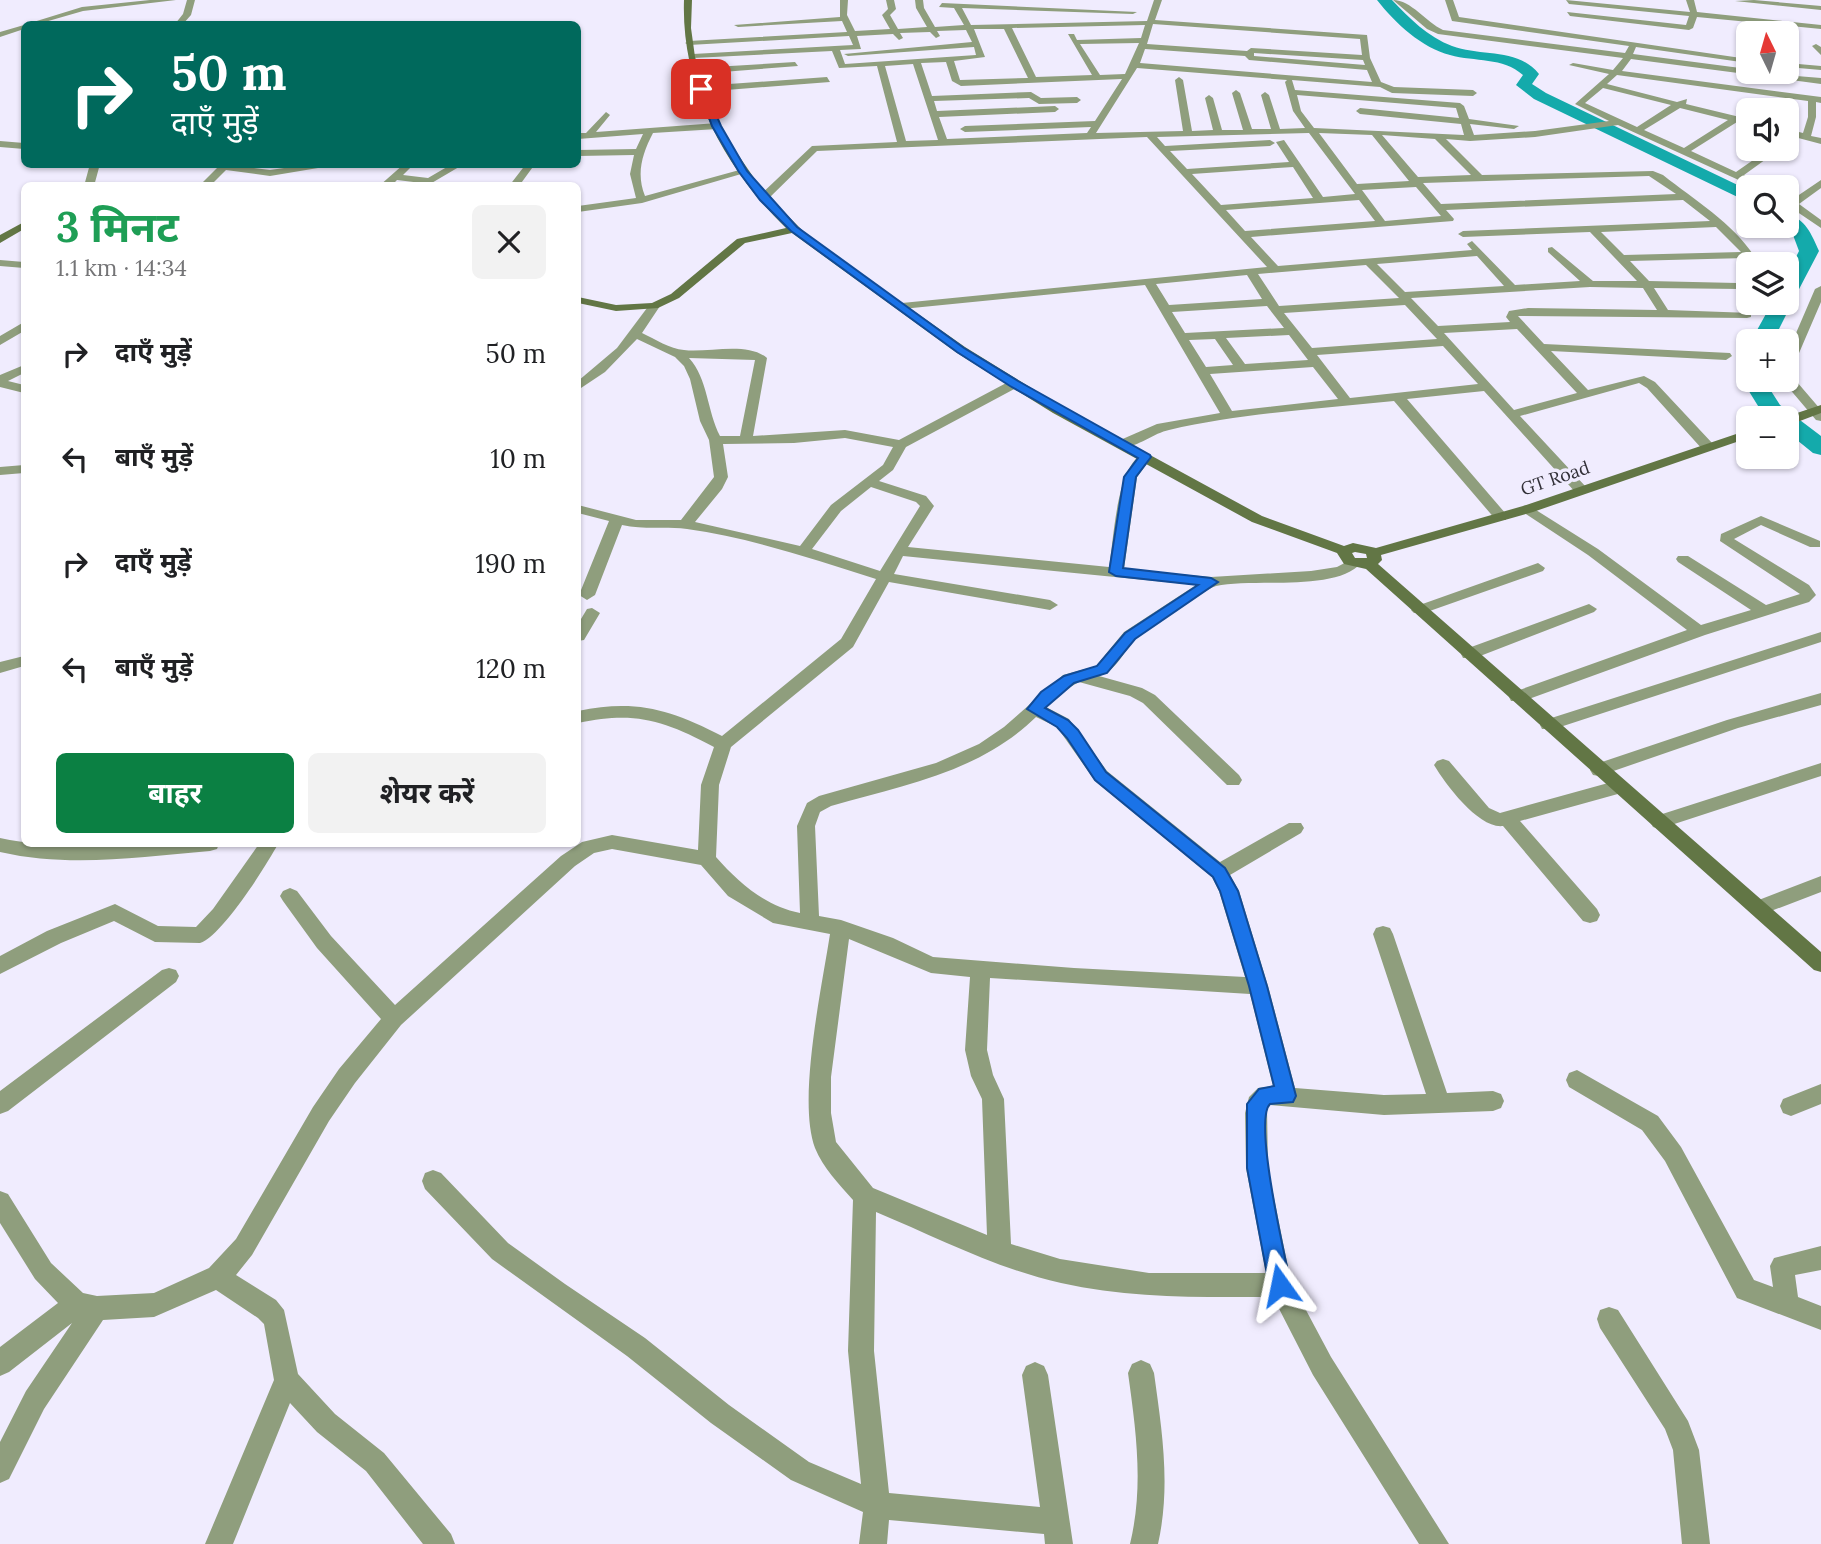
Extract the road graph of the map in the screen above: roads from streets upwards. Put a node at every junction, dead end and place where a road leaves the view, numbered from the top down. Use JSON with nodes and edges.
{"nodes":[{"id":1,"x":172,"y":0,"type":"edge"},
{"id":2,"x":191,"y":0,"type":"edge"},
{"id":3,"x":688,"y":0,"type":"edge"},
{"id":4,"x":844,"y":0,"type":"edge"},
{"id":5,"x":890,"y":0,"type":"edge"},
{"id":6,"x":919,"y":0,"type":"edge"},
{"id":7,"x":1028,"y":0,"type":"edge"},
{"id":8,"x":1397,"y":0,"type":"edge"},
{"id":9,"x":1448,"y":0,"type":"edge"},
{"id":10,"x":1690,"y":0,"type":"edge"},
{"id":11,"x":1739,"y":0,"type":"edge"},
{"id":12,"x":1569,"y":2,"type":"dead end"},
{"id":13,"x":1793,"y":3,"type":"edge"},
{"id":14,"x":942,"y":5,"type":"dead end"},
{"id":15,"x":1641,"y":5,"type":"edge"},
{"id":16,"x":957,"y":6,"type":"junction"},
{"id":17,"x":1821,"y":8,"type":"edge"},
{"id":18,"x":1154,"y":12,"type":"edge"},
{"id":19,"x":1567,"y":13,"type":"dead end"},
{"id":20,"x":1694,"y":15,"type":"junction"},
{"id":21,"x":845,"y":19,"type":"junction"},
{"id":22,"x":1456,"y":19,"type":"junction"},
{"id":23,"x":1746,"y":20,"type":"junction"},
{"id":24,"x":41,"y":21,"type":"edge"},
{"id":25,"x":182,"y":21,"type":"edge"},
{"id":26,"x":10,"y":22,"type":"dead end"},
{"id":27,"x":757,"y":24,"type":"junction"},
{"id":28,"x":1064,"y":24,"type":"junction"},
{"id":29,"x":21,"y":25,"type":"edge"},
{"id":30,"x":738,"y":25,"type":"dead end"},
{"id":31,"x":1691,"y":25,"type":"junction"},
{"id":32,"x":1801,"y":25,"type":"junction"},
{"id":33,"x":1007,"y":26,"type":"junction"},
{"id":34,"x":1703,"y":26,"type":"dead end"},
{"id":35,"x":21,"y":27,"type":"edge"},
{"id":36,"x":968,"y":27,"type":"junction"},
{"id":37,"x":1821,"y":27,"type":"edge"},
{"id":38,"x":933,"y":29,"type":"junction"},
{"id":39,"x":894,"y":32,"type":"junction"},
{"id":40,"x":853,"y":34,"type":"junction"},
{"id":41,"x":0,"y":35,"type":"edge"},
{"id":42,"x":1473,"y":36,"type":"junction"},
{"id":43,"x":763,"y":39,"type":"junction"},
{"id":44,"x":938,"y":39,"type":"dead end"},
{"id":45,"x":901,"y":41,"type":"dead end"},
{"id":46,"x":1075,"y":42,"type":"junction"},
{"id":47,"x":1143,"y":43,"type":"junction"},
{"id":48,"x":976,"y":44,"type":"junction"},
{"id":49,"x":1482,"y":44,"type":"dead end"},
{"id":50,"x":1633,"y":45,"type":"junction"},
{"id":51,"x":691,"y":49,"type":"junction"},
{"id":52,"x":790,"y":51,"type":"junction"},
{"id":53,"x":836,"y":51,"type":"junction"},
{"id":54,"x":1582,"y":51,"type":"junction"},
{"id":55,"x":1250,"y":54,"type":"junction"},
{"id":56,"x":1366,"y":58,"type":"junction"},
{"id":57,"x":1629,"y":58,"type":"junction"},
{"id":58,"x":1736,"y":59,"type":"edge"},
{"id":59,"x":949,"y":60,"type":"junction"},
{"id":60,"x":916,"y":62,"type":"junction"},
{"id":61,"x":795,"y":64,"type":"junction"},
{"id":62,"x":880,"y":64,"type":"junction"},
{"id":63,"x":1135,"y":65,"type":"junction"},
{"id":64,"x":1799,"y":66,"type":"edge"},
{"id":65,"x":1371,"y":68,"type":"junction"},
{"id":66,"x":1821,"y":68,"type":"edge"},
{"id":67,"x":696,"y":71,"type":"junction"},
{"id":68,"x":1736,"y":71,"type":"edge"},
{"id":69,"x":1615,"y":73,"type":"junction"},
{"id":70,"x":1128,"y":76,"type":"junction"},
{"id":71,"x":1097,"y":77,"type":"junction"},
{"id":72,"x":1288,"y":77,"type":"junction"},
{"id":73,"x":1799,"y":79,"type":"edge"},
{"id":74,"x":827,"y":80,"type":"dead end"},
{"id":75,"x":1033,"y":80,"type":"junction"},
{"id":76,"x":1179,"y":80,"type":"dead end"},
{"id":77,"x":1821,"y":81,"type":"edge"},
{"id":78,"x":801,"y":82,"type":"junction"},
{"id":79,"x":1377,"y":84,"type":"junction"},
{"id":80,"x":1690,"y":84,"type":"junction"},
{"id":81,"x":1601,"y":85,"type":"junction"},
{"id":82,"x":701,"y":89,"type":"junction"},
{"id":83,"x":1291,"y":92,"type":"junction"},
{"id":84,"x":1236,"y":93,"type":"dead end"},
{"id":85,"x":1472,"y":93,"type":"dead end"},
{"id":86,"x":1636,"y":94,"type":"junction"},
{"id":87,"x":1265,"y":96,"type":"dead end"},
{"id":88,"x":1209,"y":98,"type":"dead end"},
{"id":89,"x":927,"y":99,"type":"junction"},
{"id":90,"x":1077,"y":100,"type":"dead end"},
{"id":91,"x":1817,"y":100,"type":"edge"},
{"id":92,"x":1626,"y":102,"type":"dead end"},
{"id":93,"x":1799,"y":103,"type":"edge"},
{"id":94,"x":1678,"y":104,"type":"junction"},
{"id":95,"x":1736,"y":106,"type":"edge"},
{"id":96,"x":1617,"y":110,"type":"dead end"},
{"id":97,"x":1736,"y":110,"type":"edge"},
{"id":98,"x":936,"y":114,"type":"junction"},
{"id":99,"x":606,"y":115,"type":"dead end"},
{"id":100,"x":1736,"y":118,"type":"edge"},
{"id":101,"x":1463,"y":121,"type":"junction"},
{"id":102,"x":1612,"y":121,"type":"junction"},
{"id":103,"x":1099,"y":124,"type":"junction"},
{"id":104,"x":1080,"y":125,"type":"junction"},
{"id":105,"x":717,"y":126,"type":"junction"},
{"id":106,"x":1514,"y":126,"type":"dead end"},
{"id":107,"x":940,"y":130,"type":"junction"},
{"id":108,"x":1311,"y":131,"type":"junction"},
{"id":109,"x":1362,"y":131,"type":"junction"},
{"id":110,"x":1637,"y":131,"type":"junction"},
{"id":111,"x":649,"y":132,"type":"junction"},
{"id":112,"x":1188,"y":132,"type":"junction"},
{"id":113,"x":1218,"y":132,"type":"junction"},
{"id":114,"x":1248,"y":132,"type":"junction"},
{"id":115,"x":1276,"y":132,"type":"junction"},
{"id":116,"x":1376,"y":133,"type":"junction"},
{"id":117,"x":1149,"y":134,"type":"junction"},
{"id":118,"x":583,"y":136,"type":"edge"},
{"id":119,"x":1090,"y":136,"type":"junction"},
{"id":120,"x":1799,"y":136,"type":"edge"},
{"id":121,"x":1806,"y":137,"type":"junction"},
{"id":122,"x":1438,"y":138,"type":"junction"},
{"id":123,"x":1470,"y":138,"type":"junction"},
{"id":124,"x":1319,"y":141,"type":"junction"},
{"id":125,"x":1821,"y":141,"type":"edge"},
{"id":126,"x":943,"y":142,"type":"junction"},
{"id":127,"x":1281,"y":142,"type":"junction"},
{"id":128,"x":0,"y":144,"type":"edge"},
{"id":129,"x":902,"y":144,"type":"junction"},
{"id":130,"x":21,"y":146,"type":"edge"},
{"id":131,"x":1164,"y":149,"type":"junction"},
{"id":132,"x":638,"y":152,"type":"junction"},
{"id":133,"x":1684,"y":152,"type":"junction"},
{"id":134,"x":581,"y":153,"type":"edge"},
{"id":135,"x":1759,"y":161,"type":"edge"},
{"id":136,"x":1296,"y":164,"type":"junction"},
{"id":137,"x":224,"y":168,"type":"edge"},
{"id":138,"x":239,"y":168,"type":"edge"},
{"id":139,"x":308,"y":168,"type":"edge"},
{"id":140,"x":406,"y":168,"type":"edge"},
{"id":141,"x":453,"y":168,"type":"edge"},
{"id":142,"x":528,"y":168,"type":"edge"},
{"id":143,"x":743,"y":172,"type":"junction"},
{"id":144,"x":1184,"y":172,"type":"junction"},
{"id":145,"x":1736,"y":175,"type":"edge"},
{"id":146,"x":1739,"y":175,"type":"edge"},
{"id":147,"x":396,"y":177,"type":"junction"},
{"id":148,"x":1478,"y":177,"type":"junction"},
{"id":149,"x":208,"y":182,"type":"edge"},
{"id":150,"x":389,"y":182,"type":"edge"},
{"id":151,"x":517,"y":182,"type":"edge"},
{"id":152,"x":1415,"y":182,"type":"junction"},
{"id":153,"x":1821,"y":183,"type":"edge"},
{"id":154,"x":1353,"y":187,"type":"junction"},
{"id":155,"x":1799,"y":196,"type":"edge"},
{"id":156,"x":1361,"y":197,"type":"junction"},
{"id":157,"x":1683,"y":197,"type":"junction"},
{"id":158,"x":763,"y":198,"type":"junction"},
{"id":159,"x":642,"y":200,"type":"junction"},
{"id":160,"x":1320,"y":200,"type":"junction"},
{"id":161,"x":1572,"y":201,"type":"junction"},
{"id":162,"x":1438,"y":207,"type":"junction"},
{"id":163,"x":1217,"y":208,"type":"junction"},
{"id":164,"x":1799,"y":208,"type":"edge"},
{"id":165,"x":581,"y":209,"type":"edge"},
{"id":166,"x":1582,"y":210,"type":"dead end"},
{"id":167,"x":1449,"y":219,"type":"junction"},
{"id":168,"x":1382,"y":223,"type":"junction"},
{"id":169,"x":1717,"y":224,"type":"junction"},
{"id":170,"x":1821,"y":225,"type":"edge"},
{"id":171,"x":1596,"y":226,"type":"junction"},
{"id":172,"x":21,"y":227,"type":"edge"},
{"id":173,"x":794,"y":229,"type":"junction"},
{"id":174,"x":1242,"y":234,"type":"junction"},
{"id":175,"x":1463,"y":234,"type":"junction"},
{"id":176,"x":0,"y":240,"type":"edge"},
{"id":177,"x":1552,"y":250,"type":"dead end"},
{"id":178,"x":1744,"y":252,"type":"edge"},
{"id":179,"x":1480,"y":253,"type":"junction"},
{"id":180,"x":1620,"y":258,"type":"junction"},
{"id":181,"x":1736,"y":260,"type":"edge"},
{"id":182,"x":1369,"y":262,"type":"junction"},
{"id":183,"x":0,"y":263,"type":"edge"},
{"id":184,"x":21,"y":265,"type":"edge"},
{"id":185,"x":1275,"y":269,"type":"junction"},
{"id":186,"x":1251,"y":272,"type":"junction"},
{"id":187,"x":1149,"y":282,"type":"junction"},
{"id":188,"x":1645,"y":283,"type":"junction"},
{"id":189,"x":1590,"y":284,"type":"junction"},
{"id":190,"x":1736,"y":286,"type":"edge"},
{"id":191,"x":1512,"y":288,"type":"junction"},
{"id":192,"x":1820,"y":291,"type":"edge"},
{"id":193,"x":1406,"y":298,"type":"junction"},
{"id":194,"x":581,"y":301,"type":"edge"},
{"id":195,"x":654,"y":306,"type":"junction"},
{"id":196,"x":902,"y":306,"type":"junction"},
{"id":197,"x":1273,"y":306,"type":"junction"},
{"id":198,"x":1164,"y":309,"type":"junction"},
{"id":199,"x":1664,"y":312,"type":"junction"},
{"id":200,"x":1736,"y":315,"type":"edge"},
{"id":201,"x":1519,"y":324,"type":"junction"},
{"id":202,"x":21,"y":328,"type":"edge"},
{"id":203,"x":1436,"y":330,"type":"junction"},
{"id":204,"x":1292,"y":331,"type":"junction"},
{"id":205,"x":637,"y":335,"type":"junction"},
{"id":206,"x":1218,"y":335,"type":"junction"},
{"id":207,"x":1180,"y":337,"type":"junction"},
{"id":208,"x":1799,"y":339,"type":"edge"},
{"id":209,"x":0,"y":341,"type":"edge"},
{"id":210,"x":1447,"y":342,"type":"junction"},
{"id":211,"x":1540,"y":347,"type":"junction"},
{"id":212,"x":1308,"y":352,"type":"junction"},
{"id":213,"x":679,"y":354,"type":"junction"},
{"id":214,"x":1726,"y":356,"type":"dead end"},
{"id":215,"x":1317,"y":363,"type":"junction"},
{"id":216,"x":1242,"y":369,"type":"junction"},
{"id":217,"x":21,"y":371,"type":"edge"},
{"id":218,"x":1202,"y":371,"type":"junction"},
{"id":219,"x":0,"y":382,"type":"edge"},
{"id":220,"x":581,"y":384,"type":"edge"},
{"id":221,"x":1014,"y":384,"type":"junction"},
{"id":222,"x":1486,"y":387,"type":"junction"},
{"id":223,"x":21,"y":388,"type":"edge"},
{"id":224,"x":1798,"y":392,"type":"edge"},
{"id":225,"x":1585,"y":394,"type":"junction"},
{"id":226,"x":1398,"y":397,"type":"junction"},
{"id":227,"x":1345,"y":400,"type":"junction"},
{"id":228,"x":1815,"y":413,"type":"edge"},
{"id":229,"x":1228,"y":415,"type":"junction"},
{"id":230,"x":1510,"y":415,"type":"junction"},
{"id":231,"x":1736,"y":438,"type":"edge"},
{"id":232,"x":746,"y":439,"type":"junction"},
{"id":233,"x":716,"y":440,"type":"junction"},
{"id":234,"x":901,"y":444,"type":"junction"},
{"id":235,"x":1123,"y":444,"type":"junction"},
{"id":236,"x":1708,"y":447,"type":"junction"},
{"id":237,"x":1145,"y":457,"type":"junction"},
{"id":238,"x":21,"y":469,"type":"edge"},
{"id":239,"x":0,"y":471,"type":"edge"},
{"id":240,"x":869,"y":482,"type":"junction"},
{"id":241,"x":1581,"y":490,"type":"junction"},
{"id":242,"x":1528,"y":509,"type":"junction"},
{"id":243,"x":581,"y":510,"type":"edge"},
{"id":244,"x":1502,"y":517,"type":"junction"},
{"id":245,"x":617,"y":520,"type":"junction"},
{"id":246,"x":685,"y":524,"type":"junction"},
{"id":247,"x":1815,"y":544,"type":"dead end"},
{"id":248,"x":803,"y":551,"type":"junction"},
{"id":249,"x":898,"y":551,"type":"junction"},
{"id":250,"x":1360,"y":558,"type":"junction"},
{"id":251,"x":1683,"y":559,"type":"dead end"},
{"id":252,"x":1538,"y":568,"type":"dead end"},
{"id":253,"x":1116,"y":572,"type":"junction"},
{"id":254,"x":885,"y":577,"type":"junction"},
{"id":255,"x":1211,"y":582,"type":"junction"},
{"id":256,"x":587,"y":595,"type":"dead end"},
{"id":257,"x":1050,"y":605,"type":"dead end"},
{"id":258,"x":1588,"y":609,"type":"dead end"},
{"id":259,"x":1419,"y":610,"type":"junction"},
{"id":260,"x":1764,"y":611,"type":"junction"},
{"id":261,"x":592,"y":613,"type":"dead end"},
{"id":262,"x":581,"y":631,"type":"edge"},
{"id":263,"x":1699,"y":631,"type":"junction"},
{"id":264,"x":1821,"y":637,"type":"edge"},
{"id":265,"x":1469,"y":654,"type":"junction"},
{"id":266,"x":21,"y":662,"type":"edge"},
{"id":267,"x":0,"y":668,"type":"edge"},
{"id":268,"x":1079,"y":676,"type":"junction"},
{"id":269,"x":1517,"y":697,"type":"junction"},
{"id":270,"x":1821,"y":699,"type":"edge"},
{"id":271,"x":1035,"y":709,"type":"junction"},
{"id":272,"x":581,"y":716,"type":"edge"},
{"id":273,"x":1548,"y":725,"type":"junction"},
{"id":274,"x":723,"y":744,"type":"junction"},
{"id":275,"x":1443,"y":765,"type":"dead end"},
{"id":276,"x":1821,"y":769,"type":"edge"},
{"id":277,"x":1599,"y":770,"type":"junction"},
{"id":278,"x":1233,"y":780,"type":"dead end"},
{"id":279,"x":1619,"y":786,"type":"junction"},
{"id":280,"x":1509,"y":820,"type":"junction"},
{"id":281,"x":1659,"y":822,"type":"junction"},
{"id":282,"x":1295,"y":828,"type":"dead end"},
{"id":283,"x":0,"y":845,"type":"edge"},
{"id":284,"x":166,"y":847,"type":"edge"},
{"id":285,"x":267,"y":847,"type":"edge"},
{"id":286,"x":707,"y":859,"type":"junction"},
{"id":287,"x":1219,"y":872,"type":"junction"},
{"id":288,"x":1821,"y":884,"type":"edge"},
{"id":289,"x":290,"y":896,"type":"dead end"},
{"id":290,"x":1758,"y":908,"type":"junction"},
{"id":291,"x":1590,"y":915,"type":"dead end"},
{"id":292,"x":810,"y":923,"type":"junction"},
{"id":293,"x":841,"y":928,"type":"junction"},
{"id":294,"x":1383,"y":934,"type":"dead end"},
{"id":295,"x":1821,"y":964,"type":"edge"},
{"id":296,"x":0,"y":966,"type":"edge"},
{"id":297,"x":981,"y":968,"type":"junction"},
{"id":298,"x":169,"y":976,"type":"dead end"},
{"id":299,"x":1258,"y":986,"type":"junction"},
{"id":300,"x":394,"y":1019,"type":"junction"},
{"id":301,"x":1577,"y":1080,"type":"dead end"},
{"id":302,"x":1821,"y":1094,"type":"edge"},
{"id":303,"x":1286,"y":1096,"type":"junction"},
{"id":304,"x":1493,"y":1101,"type":"dead end"},
{"id":305,"x":0,"y":1104,"type":"edge"},
{"id":306,"x":1440,"y":1104,"type":"junction"},
{"id":307,"x":1791,"y":1106,"type":"dead end"},
{"id":308,"x":433,"y":1181,"type":"dead end"},
{"id":309,"x":864,"y":1196,"type":"junction"},
{"id":310,"x":0,"y":1202,"type":"edge"},
{"id":311,"x":999,"y":1252,"type":"junction"},
{"id":312,"x":1821,"y":1258,"type":"edge"},
{"id":313,"x":218,"y":1277,"type":"junction"},
{"id":314,"x":1280,"y":1285,"type":"junction"},
{"id":315,"x":1787,"y":1303,"type":"junction"},
{"id":316,"x":87,"y":1306,"type":"junction"},
{"id":317,"x":1821,"y":1318,"type":"edge"},
{"id":318,"x":1609,"y":1319,"type":"dead end"},
{"id":319,"x":0,"y":1363,"type":"edge"},
{"id":320,"x":1141,"y":1373,"type":"dead end"},
{"id":321,"x":1035,"y":1375,"type":"dead end"},
{"id":322,"x":287,"y":1380,"type":"junction"},
{"id":323,"x":0,"y":1470,"type":"edge"},
{"id":324,"x":877,"y":1505,"type":"junction"},
{"id":325,"x":1057,"y":1533,"type":"edge"},
{"id":326,"x":219,"y":1544,"type":"edge"},
{"id":327,"x":441,"y":1544,"type":"edge"},
{"id":328,"x":873,"y":1544,"type":"edge"},
{"id":329,"x":1144,"y":1544,"type":"edge"},
{"id":330,"x":1435,"y":1544,"type":"edge"},
{"id":331,"x":1696,"y":1544,"type":"edge"}],
"edges":[{"from":1,"to":24,"type":"street"},
{"from":2,"to":25,"type":"street"},
{"from":3,"to":51,"type":"street"},
{"from":4,"to":21,"type":"street"},
{"from":5,"to":39,"type":"street"},
{"from":6,"to":38,"type":"street"},
{"from":7,"to":18,"type":"street"},
{"from":8,"to":42,"type":"street"},
{"from":9,"to":22,"type":"street"},
{"from":10,"to":20,"type":"street"},
{"from":11,"to":13,"type":"street"},
{"from":11,"to":23,"type":"street"},
{"from":12,"to":15,"type":"street"},
{"from":13,"to":17,"type":"street"},
{"from":13,"to":32,"type":"street"},
{"from":14,"to":16,"type":"street"},
{"from":15,"to":20,"type":"street"},
{"from":16,"to":18,"type":"street"},
{"from":16,"to":36,"type":"street"},
{"from":18,"to":28,"type":"street"},
{"from":18,"to":47,"type":"street"},
{"from":18,"to":56,"type":"street"},
{"from":19,"to":31,"type":"street"},
{"from":20,"to":23,"type":"street"},
{"from":20,"to":31,"type":"street"},
{"from":21,"to":27,"type":"street"},
{"from":21,"to":40,"type":"street"},
{"from":22,"to":42,"type":"street"},
{"from":22,"to":50,"type":"street"},
{"from":23,"to":32,"type":"street"},
{"from":26,"to":29,"type":"street"},
{"from":27,"to":30,"type":"street"},
{"from":27,"to":43,"type":"street"},
{"from":28,"to":33,"type":"street"},
{"from":28,"to":46,"type":"street"},
{"from":31,"to":34,"type":"street"},
{"from":32,"to":37,"type":"street"},
{"from":33,"to":36,"type":"street"},
{"from":33,"to":75,"type":"street"},
{"from":35,"to":41,"type":"street"},
{"from":36,"to":38,"type":"street"},
{"from":36,"to":48,"type":"street"},
{"from":38,"to":39,"type":"street"},
{"from":38,"to":44,"type":"street"},
{"from":39,"to":40,"type":"street"},
{"from":39,"to":45,"type":"street"},
{"from":40,"to":43,"type":"street"},
{"from":40,"to":53,"type":"street"},
{"from":42,"to":49,"type":"street"},
{"from":42,"to":54,"type":"street"},
{"from":43,"to":51,"type":"street"},
{"from":46,"to":47,"type":"street"},
{"from":46,"to":71,"type":"street"},
{"from":47,"to":55,"type":"street"},
{"from":47,"to":63,"type":"street"},
{"from":48,"to":53,"type":"street"},
{"from":48,"to":59,"type":"street"},
{"from":50,"to":57,"type":"street"},
{"from":50,"to":58,"type":"street"},
{"from":51,"to":52,"type":"street"},
{"from":51,"to":67,"type":"street"},
{"from":52,"to":53,"type":"street"},
{"from":52,"to":61,"type":"street"},
{"from":53,"to":62,"type":"street"},
{"from":54,"to":57,"type":"street"},
{"from":54,"to":69,"type":"street"},
{"from":55,"to":56,"type":"street"},
{"from":55,"to":65,"type":"street"},
{"from":56,"to":65,"type":"street"},
{"from":57,"to":68,"type":"street"},
{"from":57,"to":69,"type":"street"},
{"from":59,"to":60,"type":"street"},
{"from":59,"to":75,"type":"street"},
{"from":60,"to":62,"type":"street"},
{"from":60,"to":89,"type":"street"},
{"from":61,"to":67,"type":"street"},
{"from":61,"to":78,"type":"street"},
{"from":62,"to":129,"type":"street"},
{"from":63,"to":70,"type":"street"},
{"from":63,"to":72,"type":"street"},
{"from":64,"to":66,"type":"street"},
{"from":65,"to":79,"type":"street"},
{"from":67,"to":82,"type":"street"},
{"from":69,"to":80,"type":"street"},
{"from":69,"to":81,"type":"street"},
{"from":70,"to":71,"type":"street"},
{"from":70,"to":103,"type":"street"},
{"from":71,"to":75,"type":"street"},
{"from":72,"to":79,"type":"street"},
{"from":72,"to":83,"type":"street"},
{"from":73,"to":77,"type":"street"},
{"from":74,"to":78,"type":"street"},
{"from":76,"to":112,"type":"street"},
{"from":78,"to":82,"type":"street"},
{"from":79,"to":85,"type":"street"},
{"from":80,"to":94,"type":"street"},
{"from":80,"to":95,"type":"street"},
{"from":81,"to":86,"type":"street"},
{"from":81,"to":102,"type":"street"},
{"from":82,"to":105,"type":"street"},
{"from":83,"to":101,"type":"street"},
{"from":83,"to":108,"type":"street"},
{"from":84,"to":114,"type":"street"},
{"from":86,"to":92,"type":"street"},
{"from":86,"to":94,"type":"street"},
{"from":87,"to":115,"type":"street"},
{"from":88,"to":113,"type":"street"},
{"from":89,"to":90,"type":"street"},
{"from":89,"to":98,"type":"street"},
{"from":91,"to":93,"type":"street"},
{"from":91,"to":121,"type":"street"},
{"from":94,"to":97,"type":"street"},
{"from":94,"to":110,"type":"street"},
{"from":96,"to":102,"type":"street"},
{"from":98,"to":104,"type":"street"},
{"from":98,"to":107,"type":"street"},
{"from":99,"to":118,"type":"street"},
{"from":100,"to":133,"type":"street"},
{"from":101,"to":106,"type":"street"},
{"from":101,"to":109,"type":"street"},
{"from":101,"to":123,"type":"street"},
{"from":102,"to":110,"type":"street"},
{"from":102,"to":123,"type":"street"},
{"from":103,"to":104,"type":"street"},
{"from":103,"to":119,"type":"street"},
{"from":104,"to":107,"type":"street"},
{"from":105,"to":111,"type":"street"},
{"from":105,"to":143,"type":"street"},
{"from":107,"to":126,"type":"street"},
{"from":108,"to":109,"type":"street"},
{"from":108,"to":115,"type":"street"},
{"from":108,"to":124,"type":"street"},
{"from":109,"to":116,"type":"street"},
{"from":110,"to":133,"type":"street"},
{"from":111,"to":118,"type":"street"},
{"from":111,"to":132,"type":"street"},
{"from":112,"to":113,"type":"street"},
{"from":112,"to":117,"type":"street"},
{"from":113,"to":114,"type":"street"},
{"from":114,"to":115,"type":"street"},
{"from":116,"to":122,"type":"street"},
{"from":116,"to":152,"type":"street"},
{"from":117,"to":119,"type":"street"},
{"from":117,"to":131,"type":"street"},
{"from":119,"to":126,"type":"street"},
{"from":120,"to":121,"type":"street"},
{"from":121,"to":125,"type":"street"},
{"from":122,"to":123,"type":"street"},
{"from":122,"to":148,"type":"street"},
{"from":124,"to":127,"type":"street"},
{"from":124,"to":154,"type":"street"},
{"from":126,"to":129,"type":"street"},
{"from":127,"to":131,"type":"street"},
{"from":127,"to":136,"type":"street"},
{"from":128,"to":130,"type":"street"},
{"from":129,"to":158,"type":"street"},
{"from":131,"to":144,"type":"street"},
{"from":132,"to":134,"type":"street"},
{"from":132,"to":159,"type":"street"},
{"from":133,"to":145,"type":"street"},
{"from":135,"to":146,"type":"street"},
{"from":136,"to":144,"type":"street"},
{"from":136,"to":160,"type":"street"},
{"from":137,"to":149,"type":"street"},
{"from":138,"to":139,"type":"street"},
{"from":140,"to":147,"type":"street"},
{"from":141,"to":147,"type":"street"},
{"from":142,"to":151,"type":"street"},
{"from":143,"to":158,"type":"street"},
{"from":143,"to":159,"type":"street"},
{"from":144,"to":163,"type":"street"},
{"from":147,"to":150,"type":"street"},
{"from":148,"to":152,"type":"street"},
{"from":148,"to":157,"type":"street"},
{"from":152,"to":154,"type":"street"},
{"from":152,"to":162,"type":"street"},
{"from":153,"to":155,"type":"street"},
{"from":154,"to":156,"type":"street"},
{"from":156,"to":160,"type":"street"},
{"from":156,"to":168,"type":"street"},
{"from":157,"to":161,"type":"street"},
{"from":157,"to":169,"type":"street"},
{"from":158,"to":173,"type":"street"},
{"from":159,"to":165,"type":"street"},
{"from":160,"to":163,"type":"street"},
{"from":161,"to":162,"type":"street"},
{"from":161,"to":166,"type":"street"},
{"from":162,"to":167,"type":"street"},
{"from":163,"to":174,"type":"street"},
{"from":164,"to":170,"type":"street"},
{"from":167,"to":168,"type":"street"},
{"from":167,"to":175,"type":"street"},
{"from":168,"to":174,"type":"street"},
{"from":169,"to":171,"type":"street"},
{"from":169,"to":178,"type":"street"},
{"from":171,"to":175,"type":"street"},
{"from":171,"to":180,"type":"street"},
{"from":172,"to":176,"type":"street"},
{"from":173,"to":195,"type":"street"},
{"from":173,"to":196,"type":"street"},
{"from":174,"to":185,"type":"street"},
{"from":175,"to":179,"type":"street"},
{"from":177,"to":189,"type":"street"},
{"from":179,"to":182,"type":"street"},
{"from":179,"to":191,"type":"street"},
{"from":180,"to":181,"type":"street"},
{"from":180,"to":188,"type":"street"},
{"from":182,"to":185,"type":"street"},
{"from":182,"to":193,"type":"street"},
{"from":183,"to":184,"type":"street"},
{"from":185,"to":186,"type":"street"},
{"from":186,"to":187,"type":"street"},
{"from":186,"to":197,"type":"street"},
{"from":187,"to":196,"type":"street"},
{"from":187,"to":198,"type":"street"},
{"from":188,"to":189,"type":"street"},
{"from":188,"to":190,"type":"street"},
{"from":188,"to":199,"type":"street"},
{"from":189,"to":191,"type":"street"},
{"from":191,"to":193,"type":"street"},
{"from":192,"to":208,"type":"street"},
{"from":193,"to":197,"type":"street"},
{"from":193,"to":203,"type":"street"},
{"from":194,"to":195,"type":"street"},
{"from":195,"to":205,"type":"street"},
{"from":196,"to":221,"type":"street"},
{"from":197,"to":198,"type":"street"},
{"from":197,"to":204,"type":"street"},
{"from":198,"to":207,"type":"street"},
{"from":199,"to":200,"type":"street"},
{"from":199,"to":201,"type":"street"},
{"from":201,"to":203,"type":"street"},
{"from":201,"to":211,"type":"street"},
{"from":202,"to":209,"type":"street"},
{"from":203,"to":210,"type":"street"},
{"from":204,"to":206,"type":"street"},
{"from":204,"to":212,"type":"street"},
{"from":205,"to":213,"type":"street"},
{"from":205,"to":220,"type":"street"},
{"from":206,"to":207,"type":"street"},
{"from":206,"to":216,"type":"street"},
{"from":207,"to":218,"type":"street"},
{"from":210,"to":212,"type":"street"},
{"from":210,"to":222,"type":"street"},
{"from":211,"to":214,"type":"street"},
{"from":211,"to":225,"type":"street"},
{"from":212,"to":215,"type":"street"},
{"from":213,"to":232,"type":"street"},
{"from":213,"to":233,"type":"street"},
{"from":215,"to":216,"type":"street"},
{"from":215,"to":227,"type":"street"},
{"from":216,"to":218,"type":"street"},
{"from":217,"to":219,"type":"street"},
{"from":218,"to":229,"type":"street"},
{"from":219,"to":223,"type":"street"},
{"from":221,"to":234,"type":"street"},
{"from":221,"to":235,"type":"street"},
{"from":222,"to":226,"type":"street"},
{"from":222,"to":230,"type":"street"},
{"from":224,"to":228,"type":"street"},
{"from":225,"to":230,"type":"street"},
{"from":225,"to":236,"type":"street"},
{"from":226,"to":227,"type":"street"},
{"from":226,"to":244,"type":"street"},
{"from":227,"to":229,"type":"street"},
{"from":229,"to":235,"type":"street"},
{"from":230,"to":241,"type":"street"},
{"from":231,"to":236,"type":"street","name":"GT Road"},
{"from":232,"to":233,"type":"street"},
{"from":232,"to":234,"type":"street"},
{"from":233,"to":246,"type":"street"},
{"from":234,"to":240,"type":"street"},
{"from":235,"to":237,"type":"street"},
{"from":236,"to":241,"type":"street","name":"GT Road"},
{"from":237,"to":250,"type":"street"},
{"from":237,"to":253,"type":"street"},
{"from":238,"to":239,"type":"street"},
{"from":240,"to":248,"type":"street"},
{"from":240,"to":249,"type":"street"},
{"from":241,"to":242,"type":"street","name":"GT Road"},
{"from":242,"to":244,"type":"street","name":"GT Road"},
{"from":242,"to":263,"type":"street"},
{"from":243,"to":245,"type":"street"},
{"from":244,"to":250,"type":"street","name":"GT Road"},
{"from":245,"to":246,"type":"street"},
{"from":245,"to":256,"type":"street"},
{"from":246,"to":248,"type":"street"},
{"from":247,"to":260,"type":"street"},
{"from":248,"to":254,"type":"street"},
{"from":249,"to":253,"type":"street"},
{"from":249,"to":254,"type":"street"},
{"from":250,"to":255,"type":"street"},
{"from":250,"to":259,"type":"street"},
{"from":251,"to":260,"type":"street"},
{"from":252,"to":259,"type":"street"},
{"from":253,"to":255,"type":"street"},
{"from":254,"to":257,"type":"street"},
{"from":254,"to":274,"type":"street"},
{"from":255,"to":268,"type":"street"},
{"from":258,"to":265,"type":"street"},
{"from":259,"to":265,"type":"street"},
{"from":260,"to":263,"type":"street"},
{"from":261,"to":262,"type":"street"},
{"from":263,"to":269,"type":"street"},
{"from":264,"to":273,"type":"street"},
{"from":265,"to":269,"type":"street"},
{"from":266,"to":267,"type":"street"},
{"from":268,"to":271,"type":"street"},
{"from":268,"to":278,"type":"street"},
{"from":269,"to":273,"type":"street"},
{"from":270,"to":277,"type":"street"},
{"from":271,"to":287,"type":"street"},
{"from":271,"to":292,"type":"street"},
{"from":272,"to":274,"type":"street"},
{"from":273,"to":277,"type":"street"},
{"from":274,"to":286,"type":"street"},
{"from":275,"to":280,"type":"street"},
{"from":276,"to":281,"type":"street"},
{"from":277,"to":279,"type":"street"},
{"from":279,"to":280,"type":"street"},
{"from":279,"to":281,"type":"street"},
{"from":280,"to":291,"type":"street"},
{"from":281,"to":290,"type":"street"},
{"from":282,"to":287,"type":"street"},
{"from":283,"to":284,"type":"street"},
{"from":285,"to":296,"type":"street"},
{"from":286,"to":292,"type":"street"},
{"from":286,"to":300,"type":"street"},
{"from":287,"to":299,"type":"street"},
{"from":288,"to":290,"type":"street"},
{"from":289,"to":300,"type":"street"},
{"from":290,"to":295,"type":"street"},
{"from":292,"to":293,"type":"street"},
{"from":293,"to":297,"type":"street"},
{"from":293,"to":309,"type":"street"},
{"from":294,"to":306,"type":"street"},
{"from":297,"to":299,"type":"street"},
{"from":297,"to":311,"type":"street"},
{"from":298,"to":305,"type":"street"},
{"from":299,"to":303,"type":"street"},
{"from":300,"to":313,"type":"street"},
{"from":301,"to":315,"type":"street"},
{"from":302,"to":307,"type":"street"},
{"from":303,"to":306,"type":"street"},
{"from":303,"to":314,"type":"street"},
{"from":304,"to":306,"type":"street"},
{"from":308,"to":324,"type":"street"},
{"from":309,"to":311,"type":"street"},
{"from":309,"to":324,"type":"street"},
{"from":310,"to":316,"type":"street"},
{"from":311,"to":314,"type":"street"},
{"from":312,"to":315,"type":"street"},
{"from":313,"to":316,"type":"street"},
{"from":313,"to":322,"type":"street"},
{"from":314,"to":330,"type":"street"},
{"from":315,"to":317,"type":"street"},
{"from":316,"to":319,"type":"street"},
{"from":316,"to":323,"type":"street"},
{"from":318,"to":331,"type":"street"},
{"from":320,"to":329,"type":"street"},
{"from":321,"to":325,"type":"street"},
{"from":322,"to":326,"type":"street"},
{"from":322,"to":327,"type":"street"},
{"from":324,"to":325,"type":"street"},
{"from":324,"to":328,"type":"street"}]}
